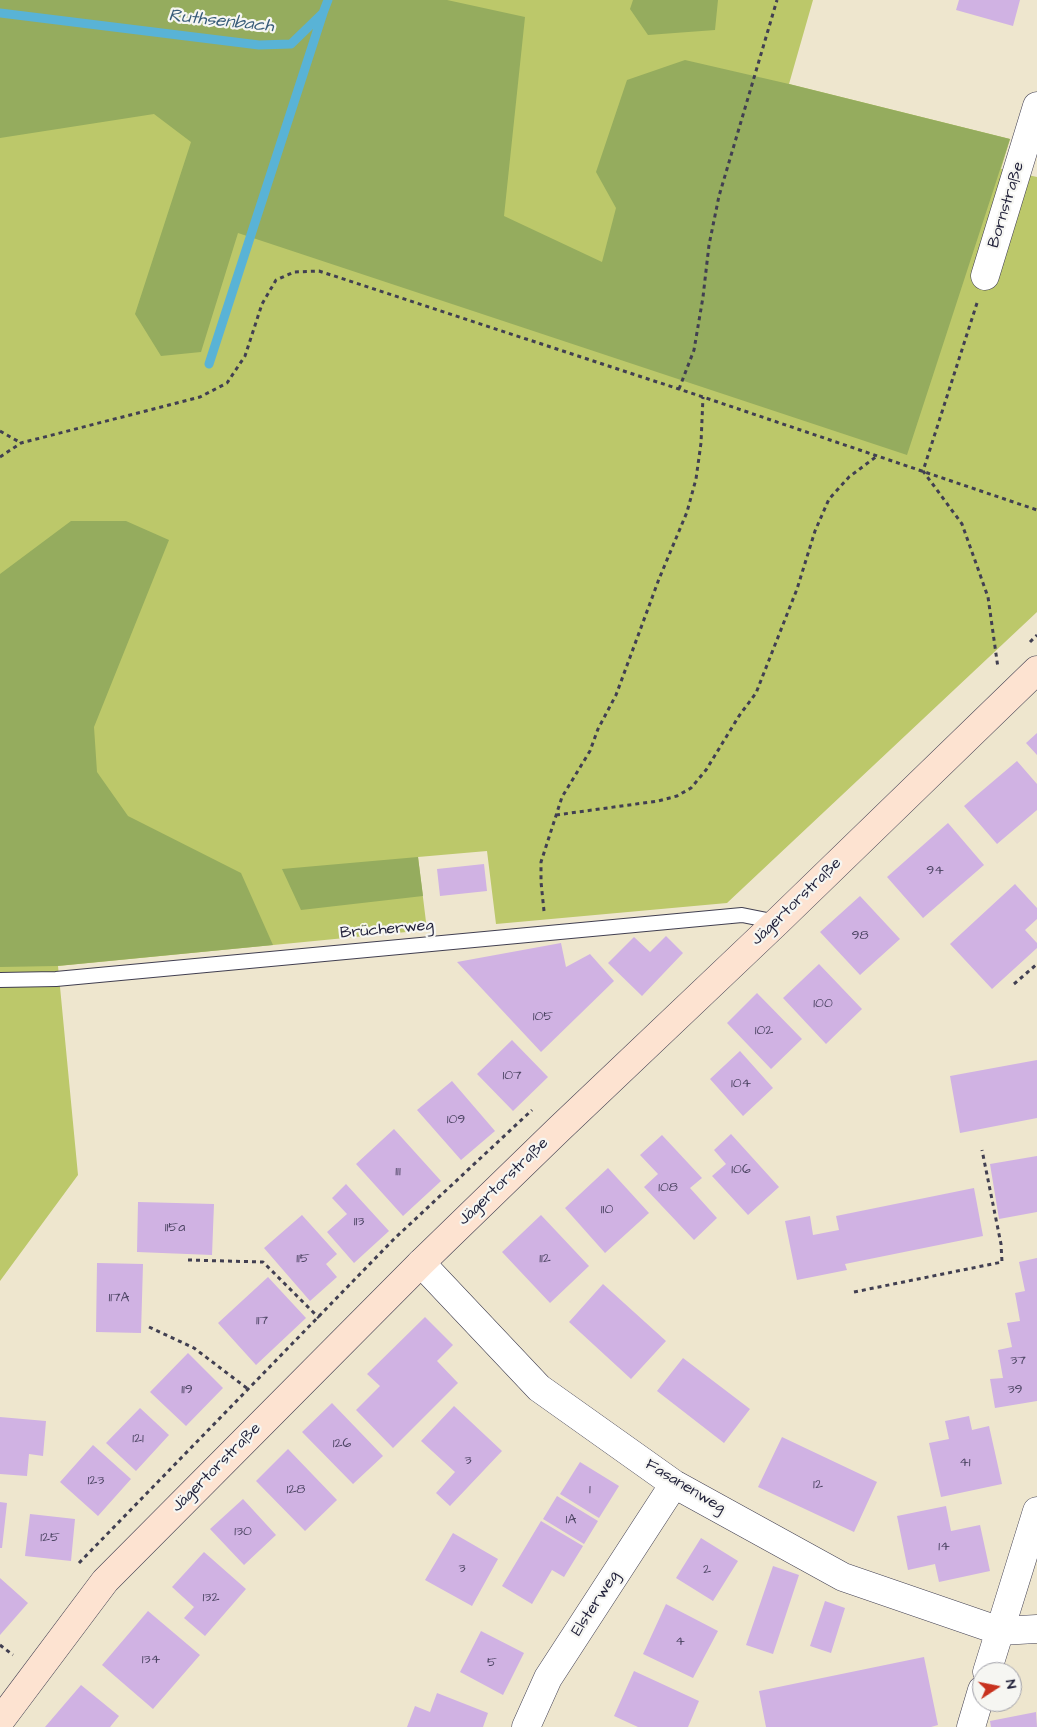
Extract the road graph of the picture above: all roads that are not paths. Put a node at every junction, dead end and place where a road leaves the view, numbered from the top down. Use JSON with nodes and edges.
{"nodes":[{"id":1,"x":1037,"y":106,"type":"edge"},
{"id":2,"x":985,"y":276,"type":"road end"},
{"id":3,"x":1037,"y":670,"type":"edge"},
{"id":4,"x":777,"y":922,"type":"junction"},
{"id":5,"x":0,"y":980,"type":"edge"},
{"id":6,"x":421,"y":1263,"type":"junction"},
{"id":7,"x":674,"y":1484,"type":"junction"},
{"id":8,"x":1037,"y":1511,"type":"edge"},
{"id":9,"x":1037,"y":1628,"type":"edge"},
{"id":10,"x":1000,"y":1631,"type":"junction"},
{"id":11,"x":990,"y":1662,"type":"edge"},
{"id":12,"x":975,"y":1712,"type":"edge"},
{"id":13,"x":0,"y":1721,"type":"edge"},
{"id":14,"x":526,"y":1727,"type":"edge"},
{"id":15,"x":971,"y":1727,"type":"edge"}],
"edges":[{"from":1,"to":2,"type":"street","name":"Bornstraße"},
{"from":3,"to":4,"type":"street","name":"Jägertorstraße"},
{"from":4,"to":5,"type":"lane","name":"Brücherweg"},
{"from":4,"to":6,"type":"street","name":"Jägertorstraße"},
{"from":6,"to":7,"type":"street","name":"Fasanenweg"},
{"from":6,"to":13,"type":"street","name":"Jägertorstraße"},
{"from":7,"to":10,"type":"street","name":"Fasanenweg"},
{"from":7,"to":14,"type":"street","name":"Elsterweg"},
{"from":8,"to":10,"type":"street"},
{"from":9,"to":10,"type":"street"},
{"from":10,"to":11,"type":"street"},
{"from":12,"to":15,"type":"street"}]}
